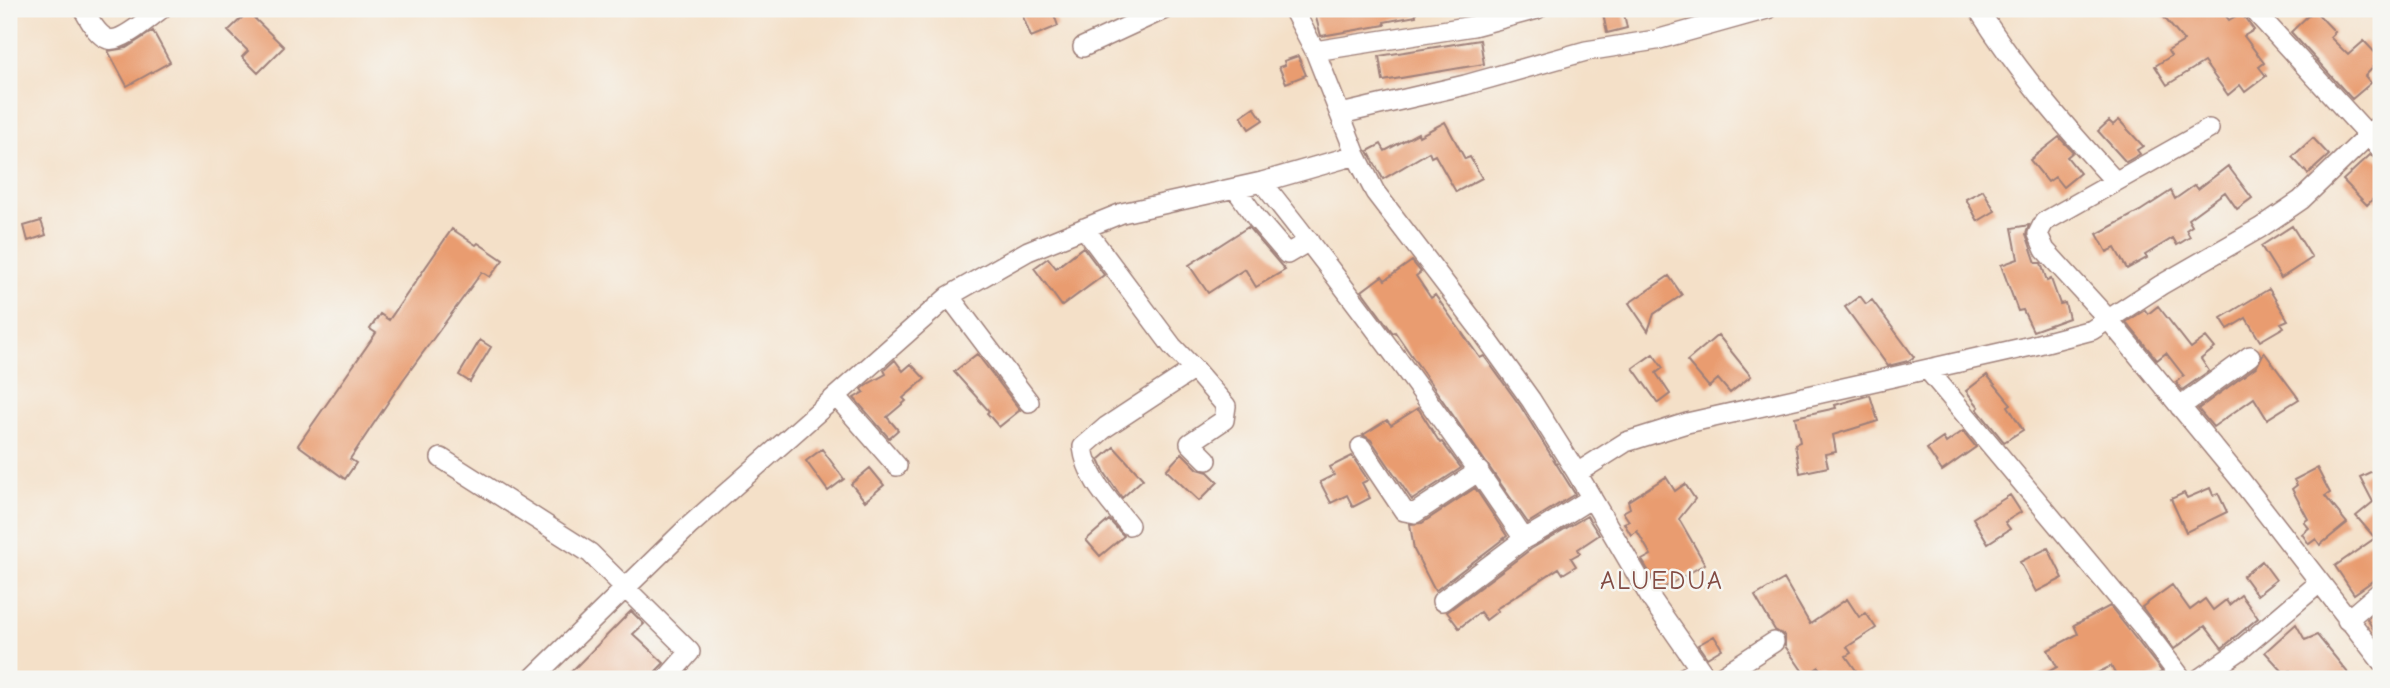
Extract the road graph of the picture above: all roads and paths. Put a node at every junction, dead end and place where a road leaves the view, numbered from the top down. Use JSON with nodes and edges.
{"nodes":[{"id":1,"x":83,"y":9,"type":"edge"},
{"id":2,"x":161,"y":9,"type":"edge"},
{"id":3,"x":1165,"y":9,"type":"edge"},
{"id":4,"x":1293,"y":9,"type":"edge"},
{"id":5,"x":1537,"y":9,"type":"edge"},
{"id":6,"x":1767,"y":9,"type":"edge"},
{"id":7,"x":1978,"y":9,"type":"edge"},
{"id":8,"x":2253,"y":9,"type":"edge"},
{"id":9,"x":1083,"y":47,"type":"dead end"},
{"id":10,"x":1315,"y":51,"type":"junction"},
{"id":11,"x":1341,"y":114,"type":"junction"},
{"id":12,"x":2209,"y":129,"type":"dead end"},
{"id":13,"x":2377,"y":136,"type":"edge"},
{"id":14,"x":1356,"y":155,"type":"junction"},
{"id":15,"x":2115,"y":181,"type":"junction"},
{"id":16,"x":1262,"y":182,"type":"junction"},
{"id":17,"x":1236,"y":188,"type":"junction"},
{"id":18,"x":1084,"y":228,"type":"junction"},
{"id":19,"x":1309,"y":241,"type":"junction"},
{"id":20,"x":949,"y":296,"type":"junction"},
{"id":21,"x":2108,"y":319,"type":"junction"},
{"id":22,"x":2250,"y":356,"type":"dead end"},
{"id":23,"x":1194,"y":369,"type":"junction"},
{"id":24,"x":1928,"y":369,"type":"junction"},
{"id":25,"x":836,"y":396,"type":"junction"},
{"id":26,"x":1029,"y":402,"type":"dead end"},
{"id":27,"x":2180,"y":407,"type":"junction"},
{"id":28,"x":1361,"y":447,"type":"dead end"},
{"id":29,"x":441,"y":458,"type":"dead end"},
{"id":30,"x":1207,"y":460,"type":"dead end"},
{"id":31,"x":897,"y":466,"type":"dead end"},
{"id":32,"x":1479,"y":471,"type":"junction"},
{"id":33,"x":1577,"y":473,"type":"junction"},
{"id":34,"x":1592,"y":498,"type":"junction"},
{"id":35,"x":1129,"y":525,"type":"dead end"},
{"id":36,"x":1524,"y":539,"type":"junction"},
{"id":37,"x":2319,"y":583,"type":"junction"},
{"id":38,"x":624,"y":588,"type":"junction"},
{"id":39,"x":2381,"y":591,"type":"edge"},
{"id":40,"x":1442,"y":601,"type":"dead end"},
{"id":41,"x":2347,"y":620,"type":"junction"},
{"id":42,"x":1774,"y":642,"type":"dead end"},
{"id":43,"x":2381,"y":661,"type":"edge"},
{"id":44,"x":1696,"y":676,"type":"edge"},
{"id":45,"x":532,"y":679,"type":"edge"},
{"id":46,"x":666,"y":679,"type":"edge"},
{"id":47,"x":1717,"y":679,"type":"edge"},
{"id":48,"x":2182,"y":679,"type":"edge"},
{"id":49,"x":2199,"y":679,"type":"edge"}],
"edges":[{"from":1,"to":2,"type":"street"},
{"from":3,"to":9,"type":"street"},
{"from":4,"to":10,"type":"street"},
{"from":5,"to":10,"type":"street"},
{"from":6,"to":11,"type":"street"},
{"from":7,"to":15,"type":"street"},
{"from":8,"to":13,"type":"street"},
{"from":10,"to":11,"type":"street"},
{"from":11,"to":14,"type":"street"},
{"from":12,"to":15,"type":"street"},
{"from":13,"to":21,"type":"street"},
{"from":14,"to":16,"type":"street"},
{"from":14,"to":33,"type":"street"},
{"from":15,"to":21,"type":"street"},
{"from":16,"to":17,"type":"street"},
{"from":16,"to":19,"type":"street"},
{"from":17,"to":18,"type":"street"},
{"from":17,"to":19,"type":"street"},
{"from":18,"to":20,"type":"street"},
{"from":18,"to":23,"type":"street"},
{"from":19,"to":32,"type":"street"},
{"from":20,"to":25,"type":"street"},
{"from":20,"to":26,"type":"street"},
{"from":21,"to":24,"type":"street"},
{"from":21,"to":27,"type":"street"},
{"from":22,"to":27,"type":"street"},
{"from":23,"to":30,"type":"street"},
{"from":23,"to":35,"type":"street"},
{"from":24,"to":33,"type":"street"},
{"from":24,"to":48,"type":"street"},
{"from":25,"to":31,"type":"street"},
{"from":25,"to":38,"type":"street"},
{"from":27,"to":37,"type":"street"},
{"from":28,"to":32,"type":"street"},
{"from":29,"to":38,"type":"street"},
{"from":32,"to":36,"type":"street"},
{"from":33,"to":34,"type":"street"},
{"from":34,"to":36,"type":"street"},
{"from":34,"to":44,"type":"street"},
{"from":36,"to":40,"type":"street"},
{"from":37,"to":41,"type":"street"},
{"from":37,"to":49,"type":"street"},
{"from":38,"to":45,"type":"street"},
{"from":38,"to":46,"type":"street"},
{"from":39,"to":41,"type":"street"},
{"from":41,"to":43,"type":"street"},
{"from":42,"to":47,"type":"street"}]}
